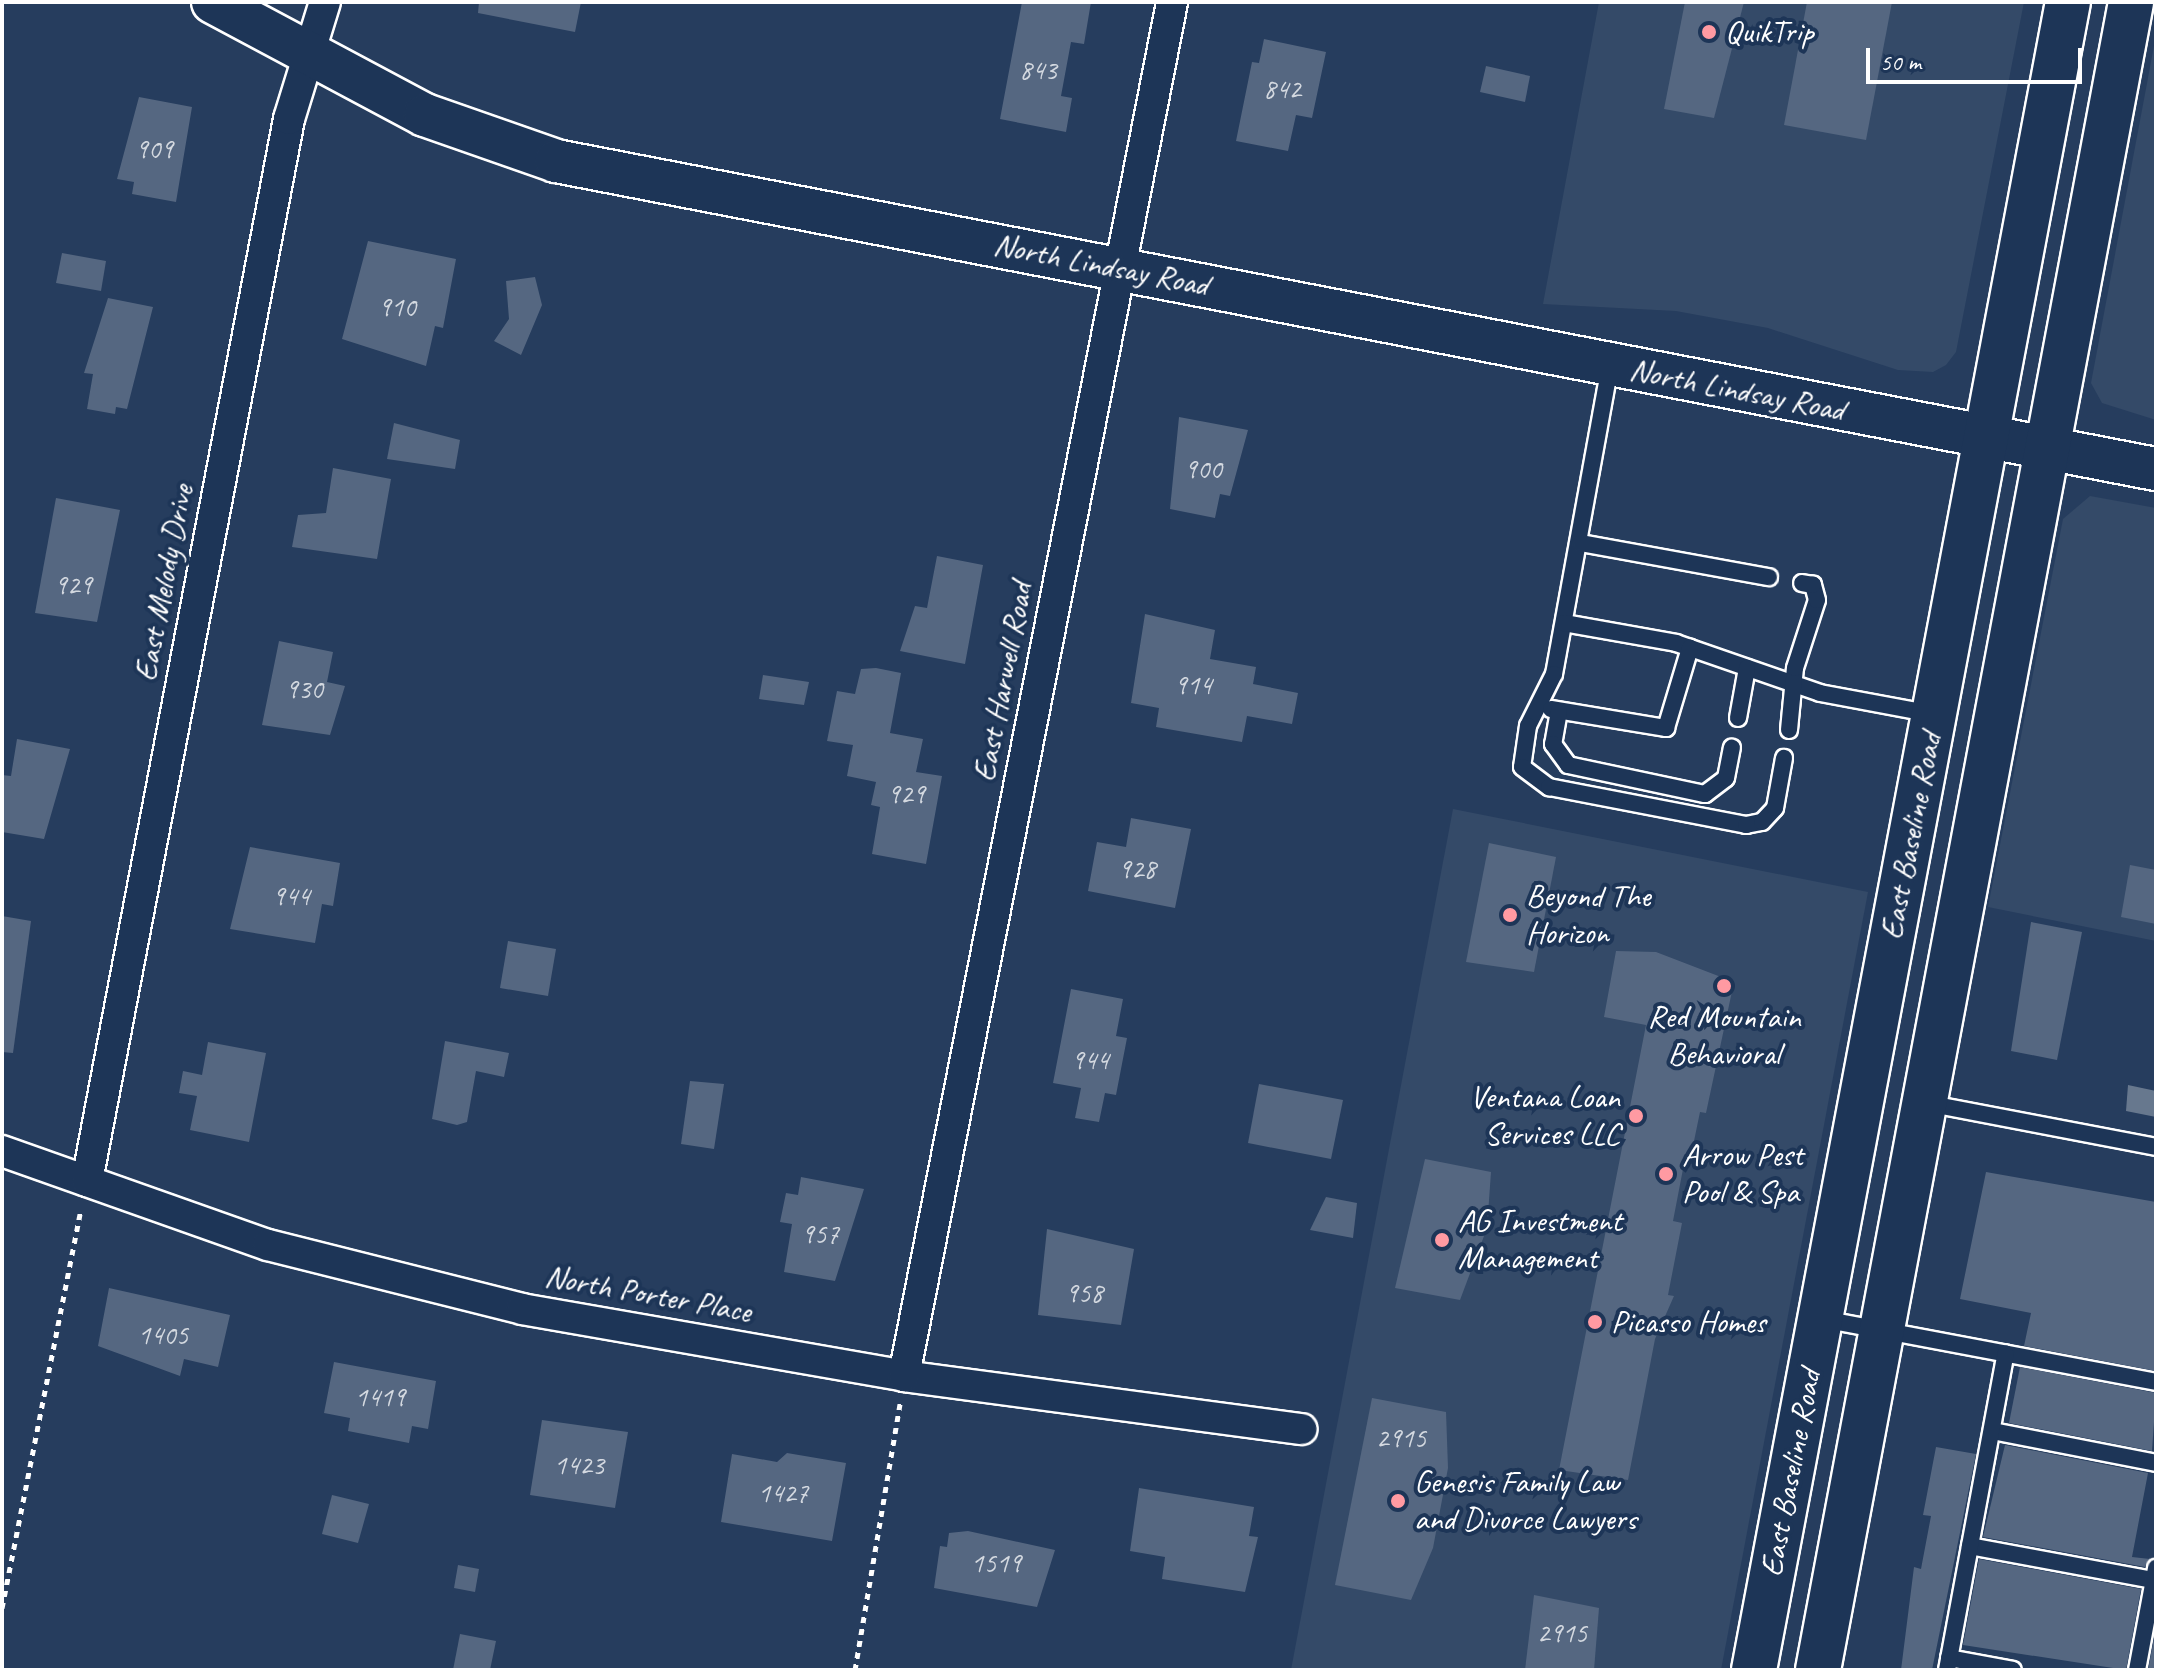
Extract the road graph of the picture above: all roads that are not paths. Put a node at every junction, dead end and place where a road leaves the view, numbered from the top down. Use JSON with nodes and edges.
{"nodes":[{"id":1,"x":213,"y":2,"type":"edge"},
{"id":2,"x":325,"y":2,"type":"edge"},
{"id":3,"x":1172,"y":2,"type":"edge"},
{"id":4,"x":2068,"y":2,"type":"edge"},
{"id":5,"x":2131,"y":2,"type":"edge"},
{"id":6,"x":306,"y":53,"type":"junction"},
{"id":7,"x":1120,"y":268,"type":"junction"},
{"id":8,"x":1610,"y":366,"type":"junction"},
{"id":9,"x":2017,"y":442,"type":"junction"},
{"id":10,"x":2156,"y":469,"type":"edge"},
{"id":11,"x":1581,"y":543,"type":"junction"},
{"id":12,"x":1769,"y":577,"type":"dead end"},
{"id":13,"x":1802,"y":583,"type":"dead end"},
{"id":14,"x":1564,"y":623,"type":"junction"},
{"id":15,"x":1690,"y":648,"type":"junction"},
{"id":16,"x":1747,"y":668,"type":"junction"},
{"id":17,"x":1797,"y":682,"type":"junction"},
{"id":18,"x":1538,"y":707,"type":"junction"},
{"id":19,"x":1559,"y":711,"type":"junction"},
{"id":20,"x":1933,"y":714,"type":"junction"},
{"id":21,"x":1738,"y":718,"type":"dead end"},
{"id":22,"x":1789,"y":730,"type":"dead end"},
{"id":23,"x":1732,"y":748,"type":"dead end"},
{"id":24,"x":1784,"y":758,"type":"dead end"},
{"id":25,"x":1924,"y":1103,"type":"junction"},
{"id":26,"x":2156,"y":1147,"type":"edge"},
{"id":27,"x":2,"y":1151,"type":"edge"},
{"id":28,"x":87,"y":1181,"type":"junction"},
{"id":29,"x":1820,"y":1319,"type":"junction"},
{"id":30,"x":1880,"y":1330,"type":"junction"},
{"id":31,"x":2006,"y":1353,"type":"junction"},
{"id":32,"x":904,"y":1376,"type":"junction"},
{"id":33,"x":2156,"y":1382,"type":"edge"},
{"id":34,"x":1301,"y":1429,"type":"dead end"},
{"id":35,"x":1992,"y":1431,"type":"junction"},
{"id":36,"x":2156,"y":1463,"type":"edge"},
{"id":37,"x":1970,"y":1546,"type":"junction"},
{"id":38,"x":2155,"y":1574,"type":"edge"},
{"id":39,"x":1948,"y":1664,"type":"edge"},
{"id":40,"x":1754,"y":1670,"type":"edge"},
{"id":41,"x":1818,"y":1670,"type":"edge"},
{"id":42,"x":2013,"y":1670,"type":"edge"},
{"id":43,"x":2137,"y":1670,"type":"edge"}],
"edges":[{"from":1,"to":6,"type":"main road","name":"North Lindsay Road"},
{"from":2,"to":6,"type":"street","name":"East Melody Drive"},
{"from":3,"to":7,"type":"street","name":"East Harwell Road"},
{"from":4,"to":9,"type":"main road","name":"East Baseline Road"},
{"from":5,"to":9,"type":"main road","name":"East Baseline Road"},
{"from":6,"to":7,"type":"main road","name":"North Lindsay Road"},
{"from":6,"to":28,"type":"street","name":"East Melody Drive"},
{"from":7,"to":8,"type":"main road","name":"North Lindsay Road"},
{"from":7,"to":32,"type":"street","name":"East Harwell Road"},
{"from":8,"to":9,"type":"main road","name":"North Lindsay Road"},
{"from":8,"to":11,"type":"lane"},
{"from":9,"to":10,"type":"main road","name":"North Lindsay Road"},
{"from":9,"to":20,"type":"main road","name":"East Baseline Road"},
{"from":9,"to":25,"type":"main road","name":"East Baseline Road"},
{"from":11,"to":12,"type":"lane"},
{"from":11,"to":14,"type":"lane"},
{"from":13,"to":17,"type":"lane"},
{"from":14,"to":15,"type":"lane"},
{"from":14,"to":18,"type":"lane"},
{"from":15,"to":16,"type":"lane"},
{"from":15,"to":19,"type":"lane"},
{"from":16,"to":17,"type":"lane"},
{"from":16,"to":21,"type":"lane"},
{"from":17,"to":20,"type":"lane"},
{"from":17,"to":22,"type":"lane"},
{"from":18,"to":19,"type":"lane"},
{"from":18,"to":24,"type":"lane"},
{"from":19,"to":23,"type":"lane"},
{"from":20,"to":29,"type":"main road","name":"East Baseline Road"},
{"from":25,"to":26,"type":"lane"},
{"from":25,"to":30,"type":"main road","name":"East Baseline Road"},
{"from":27,"to":28,"type":"street","name":"North Porter Place"},
{"from":28,"to":32,"type":"street","name":"North Porter Place"},
{"from":29,"to":30,"type":"lane"},
{"from":29,"to":40,"type":"main road","name":"East Baseline Road"},
{"from":30,"to":31,"type":"lane"},
{"from":30,"to":41,"type":"main road","name":"East Baseline Road"},
{"from":31,"to":33,"type":"lane"},
{"from":31,"to":35,"type":"lane"},
{"from":32,"to":34,"type":"street","name":"North Porter Place"},
{"from":35,"to":36,"type":"lane"},
{"from":35,"to":37,"type":"lane"},
{"from":37,"to":38,"type":"lane"},
{"from":37,"to":39,"type":"lane"},
{"from":38,"to":43,"type":"lane"},
{"from":39,"to":42,"type":"lane"}]}
